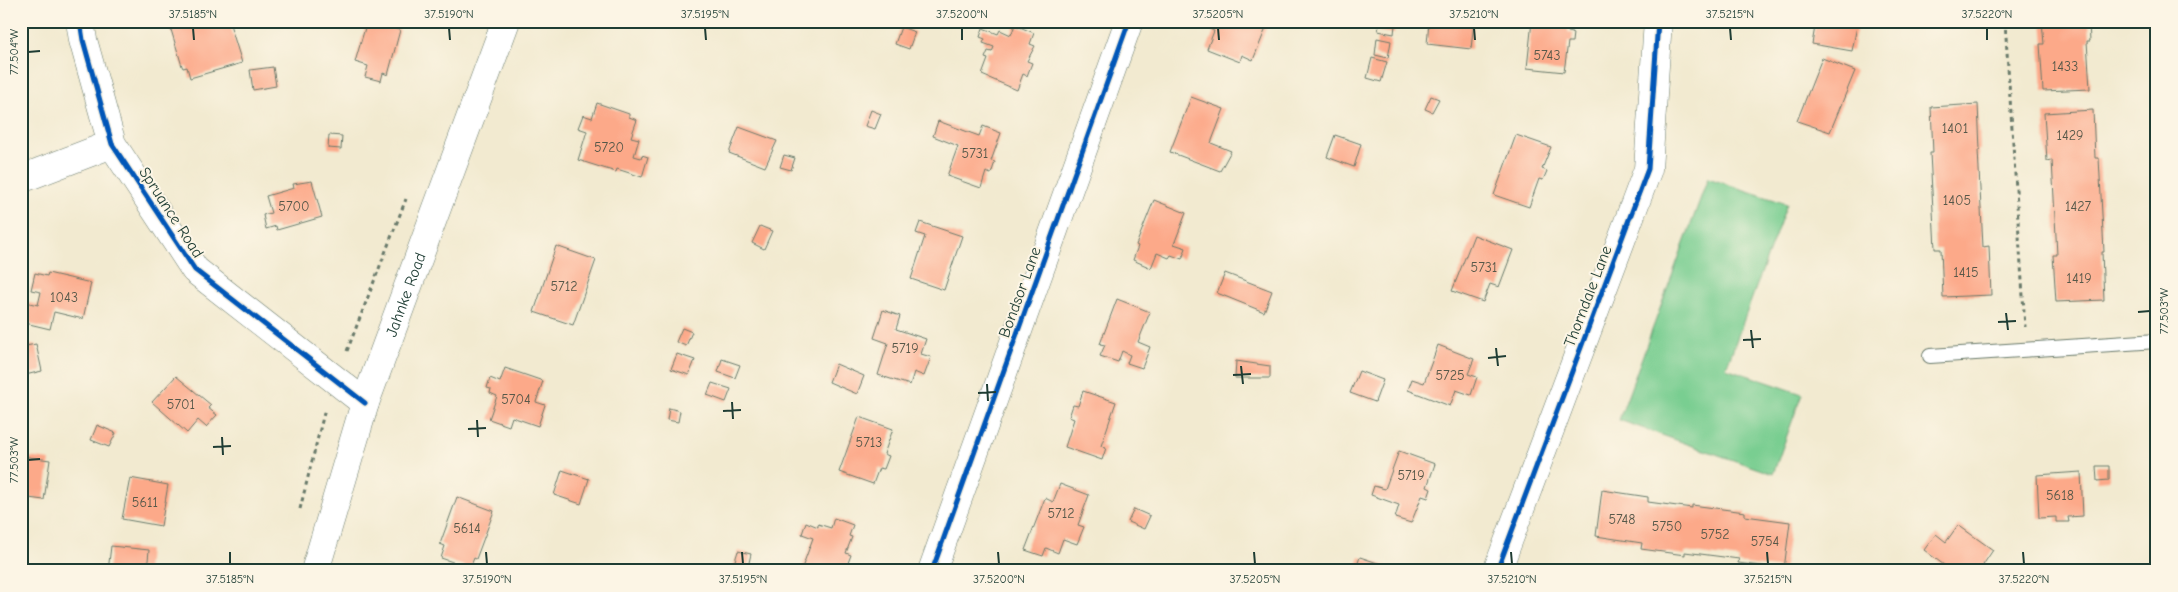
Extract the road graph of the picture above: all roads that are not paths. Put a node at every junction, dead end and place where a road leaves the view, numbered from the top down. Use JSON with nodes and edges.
{"nodes":[{"id":1,"x":80,"y":21,"type":"edge"},
{"id":2,"x":506,"y":21,"type":"edge"},
{"id":3,"x":1129,"y":21,"type":"edge"},
{"id":4,"x":1658,"y":21,"type":"edge"},
{"id":5,"x":112,"y":144,"type":"junction"},
{"id":6,"x":21,"y":179,"type":"edge"},
{"id":7,"x":2157,"y":341,"type":"edge"},
{"id":8,"x":1930,"y":356,"type":"dead end"},
{"id":9,"x":365,"y":403,"type":"junction"},
{"id":10,"x":315,"y":571,"type":"edge"},
{"id":11,"x":932,"y":571,"type":"edge"},
{"id":12,"x":1498,"y":571,"type":"edge"}],
"edges":[{"from":1,"to":5,"type":"street","name":"Spruance Road"},
{"from":2,"to":9,"type":"street","name":"Jahnke Road"},
{"from":3,"to":11,"type":"street","name":"Bondsor Lane"},
{"from":4,"to":12,"type":"street","name":"Thorndale Lane"},
{"from":5,"to":6,"type":"street"},
{"from":5,"to":9,"type":"street","name":"Spruance Road"},
{"from":7,"to":8,"type":"lane"},
{"from":9,"to":10,"type":"street","name":"Jahnke Road"}]}
